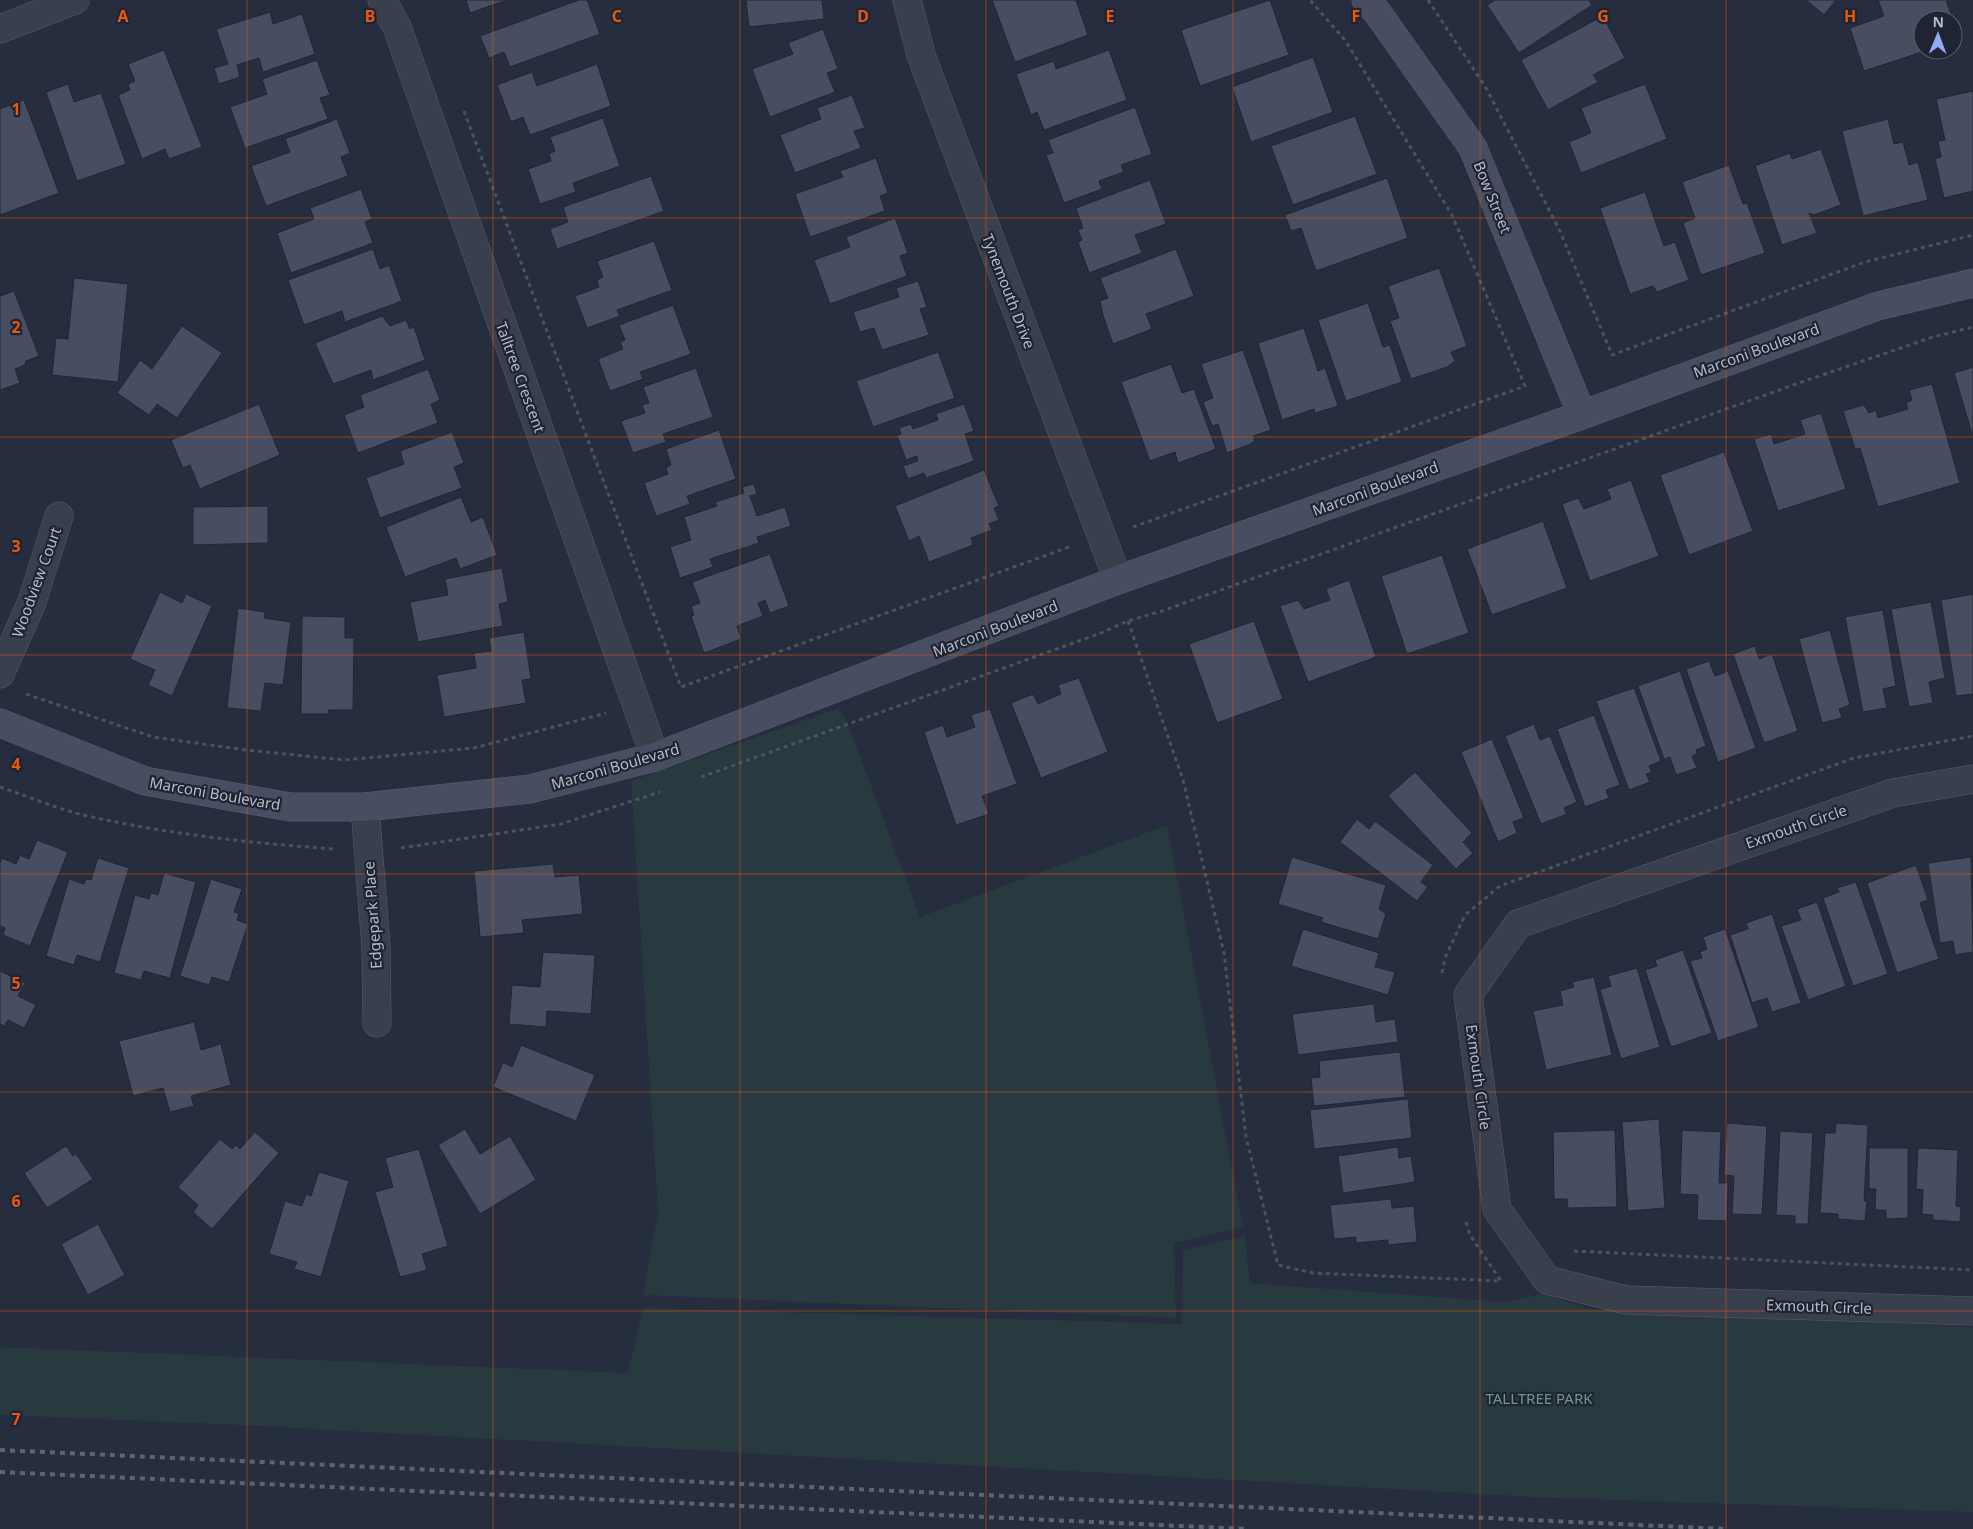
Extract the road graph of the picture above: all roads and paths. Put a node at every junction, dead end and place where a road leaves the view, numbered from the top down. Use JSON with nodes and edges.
{"nodes":[{"id":1,"x":75,"y":0,"type":"edge"},
{"id":2,"x":382,"y":0,"type":"edge"},
{"id":3,"x":907,"y":0,"type":"edge"},
{"id":4,"x":1310,"y":0,"type":"edge"},
{"id":5,"x":1366,"y":0,"type":"edge"},
{"id":6,"x":1428,"y":0,"type":"edge"},
{"id":7,"x":0,"y":29,"type":"edge"},
{"id":8,"x":460,"y":102,"type":"dead end"},
{"id":9,"x":1973,"y":235,"type":"edge"},
{"id":10,"x":1973,"y":283,"type":"edge"},
{"id":11,"x":1973,"y":327,"type":"edge"},
{"id":12,"x":1582,"y":415,"type":"junction"},
{"id":13,"x":59,"y":516,"type":"dead end"},
{"id":14,"x":1125,"y":530,"type":"dead end"},
{"id":15,"x":1075,"y":545,"type":"dead end"},
{"id":16,"x":1118,"y":580,"type":"junction"},
{"id":17,"x":1128,"y":621,"type":"junction"},
{"id":18,"x":0,"y":674,"type":"edge"},
{"id":19,"x":25,"y":694,"type":"dead end"},
{"id":20,"x":614,"y":711,"type":"dead end"},
{"id":21,"x":0,"y":723,"type":"edge"},
{"id":22,"x":1973,"y":736,"type":"edge"},
{"id":23,"x":655,"y":757,"type":"junction"},
{"id":24,"x":694,"y":779,"type":"dead end"},
{"id":25,"x":1973,"y":779,"type":"edge"},
{"id":26,"x":0,"y":787,"type":"edge"},
{"id":27,"x":667,"y":789,"type":"dead end"},
{"id":28,"x":365,"y":807,"type":"junction"},
{"id":29,"x":400,"y":848,"type":"dead end"},
{"id":30,"x":334,"y":849,"type":"dead end"},
{"id":31,"x":1441,"y":976,"type":"dead end"},
{"id":32,"x":377,"y":1023,"type":"dead end"},
{"id":33,"x":1465,"y":1216,"type":"dead end"},
{"id":34,"x":1564,"y":1251,"type":"dead end"},
{"id":35,"x":1973,"y":1270,"type":"edge"},
{"id":36,"x":1973,"y":1311,"type":"edge"}],
"edges":[{"from":1,"to":7,"type":"street"},
{"from":2,"to":23,"type":"street","name":"Talltree Crescent"},
{"from":3,"to":16,"type":"street","name":"Tynemouth Drive"},
{"from":4,"to":14,"type":"path"},
{"from":5,"to":12,"type":"street","name":"Bow Street"},
{"from":6,"to":9,"type":"path"},
{"from":8,"to":15,"type":"path"},
{"from":10,"to":12,"type":"street","name":"Marconi Boulevard"},
{"from":11,"to":17,"type":"path"},
{"from":12,"to":16,"type":"street","name":"Marconi Boulevard"},
{"from":13,"to":18,"type":"street","name":"Woodview Court"},
{"from":16,"to":23,"type":"street","name":"Marconi Boulevard"},
{"from":17,"to":24,"type":"path"},
{"from":17,"to":33,"type":"path"},
{"from":19,"to":20,"type":"path"},
{"from":21,"to":28,"type":"street","name":"Marconi Boulevard"},
{"from":22,"to":31,"type":"path"},
{"from":23,"to":28,"type":"street","name":"Marconi Boulevard"},
{"from":25,"to":36,"type":"street","name":"Exmouth Circle"},
{"from":26,"to":30,"type":"path"},
{"from":27,"to":29,"type":"path"},
{"from":28,"to":32,"type":"street","name":"Edgepark Place"},
{"from":34,"to":35,"type":"path"}]}
